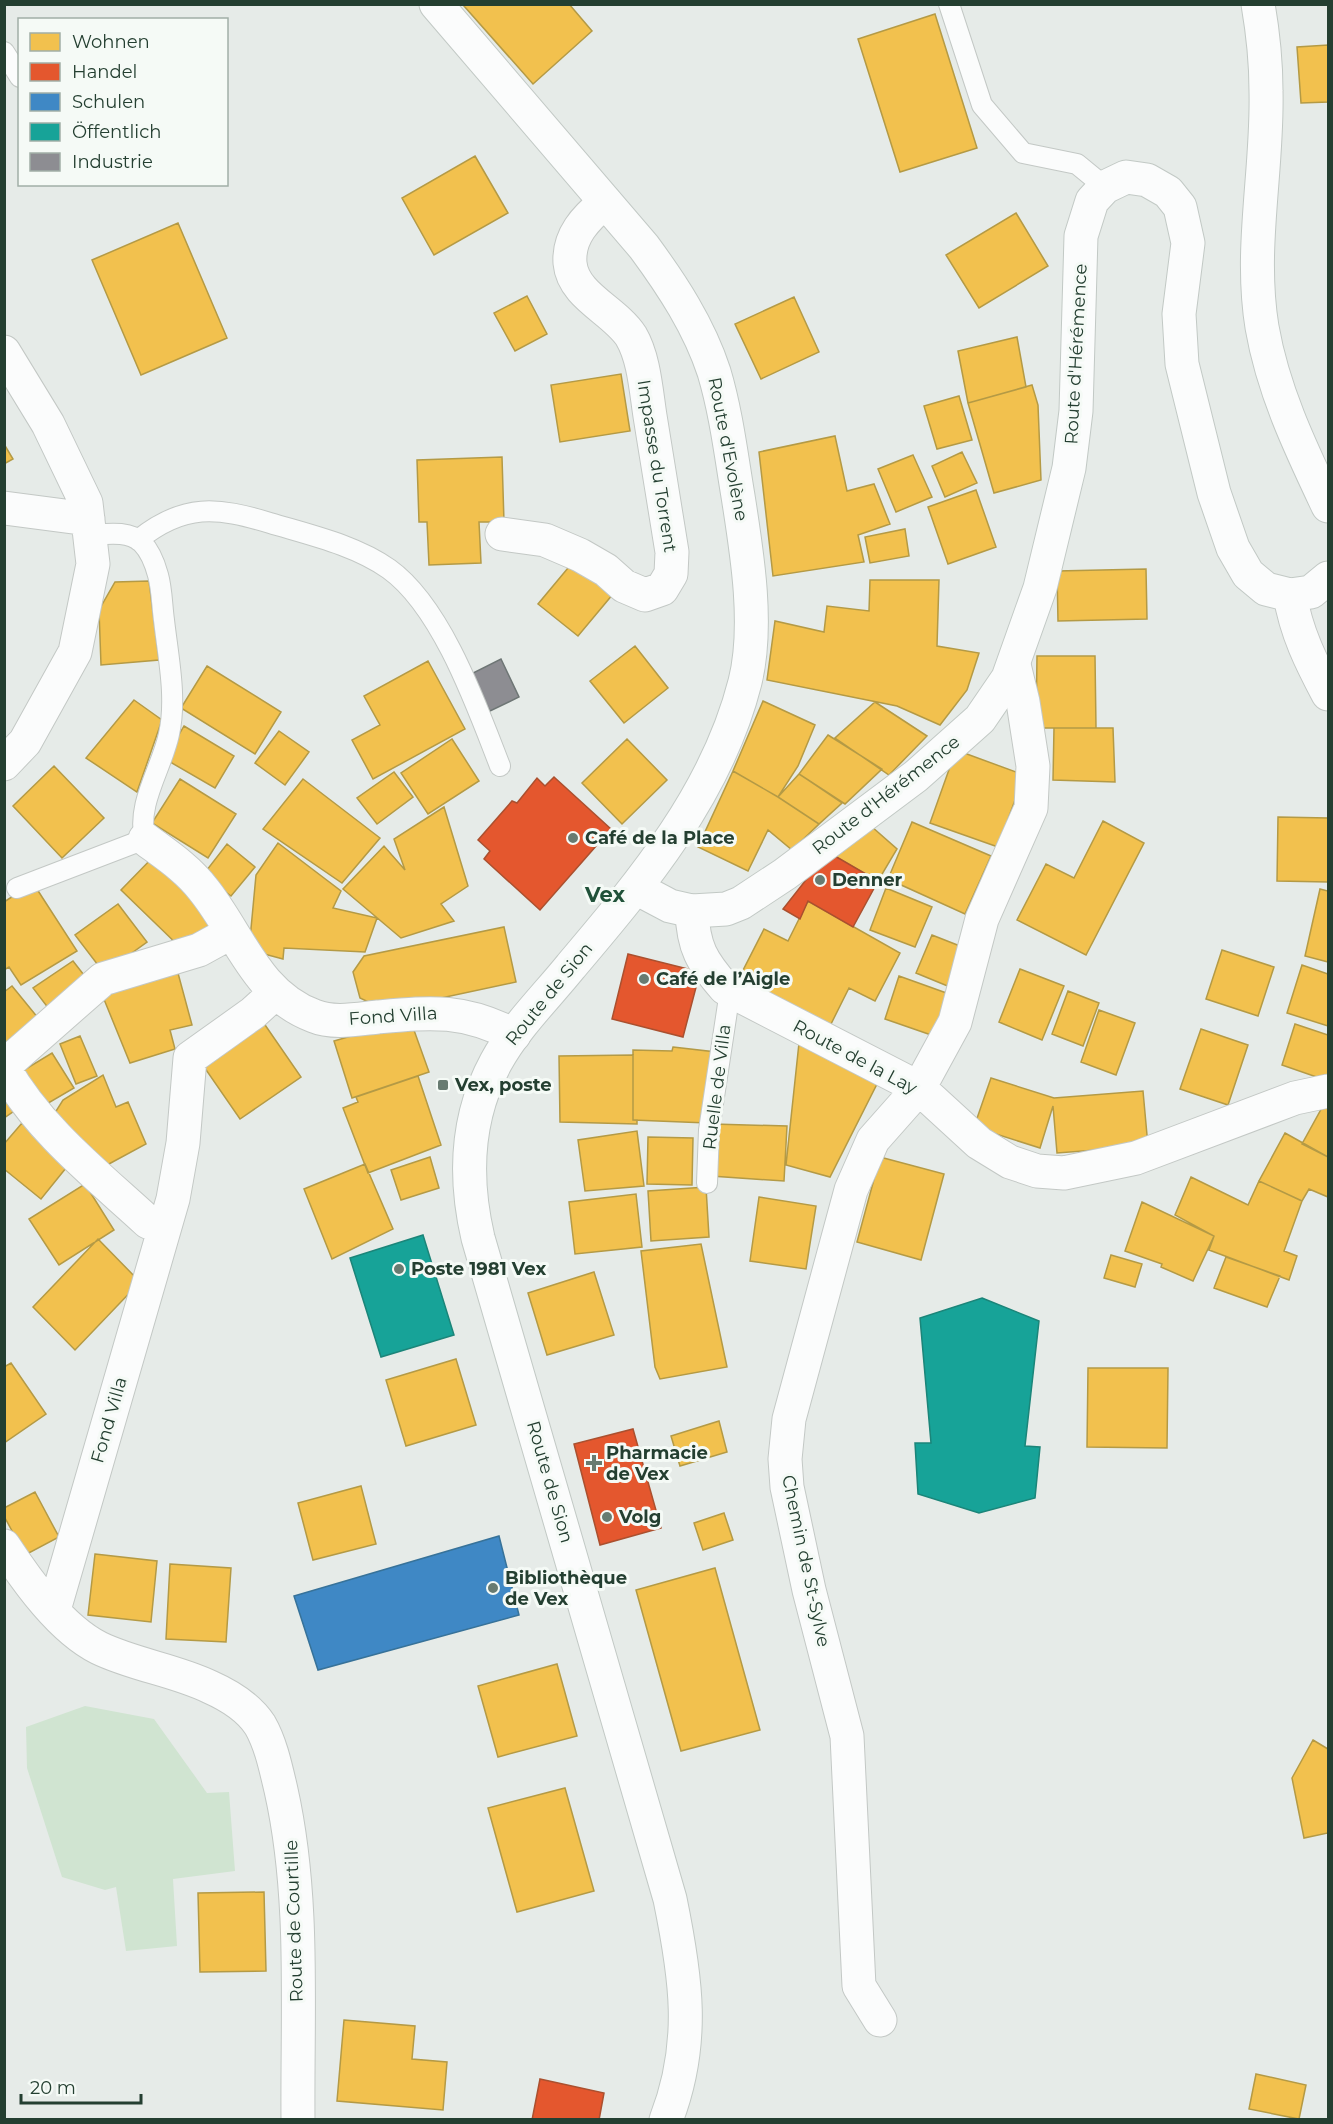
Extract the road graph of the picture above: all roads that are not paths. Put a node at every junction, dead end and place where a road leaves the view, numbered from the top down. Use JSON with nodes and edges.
{"nodes":[{"id":1,"x":435,"y":4,"type":"edge"},
{"id":2,"x":949,"y":4,"type":"edge"},
{"id":3,"x":1258,"y":4,"type":"edge"},
{"id":4,"x":4,"y":52,"type":"edge"},
{"id":5,"x":18,"y":74,"type":"edge"},
{"id":6,"x":1105,"y":187,"type":"junction"},
{"id":7,"x":605,"y":202,"type":"junction"},
{"id":8,"x":4,"y":352,"type":"edge"},
{"id":9,"x":1329,"y":506,"type":"edge"},
{"id":10,"x":4,"y":508,"type":"edge"},
{"id":11,"x":89,"y":527,"type":"junction"},
{"id":12,"x":502,"y":534,"type":"dead end"},
{"id":13,"x":138,"y":540,"type":"junction"},
{"id":14,"x":1329,"y":578,"type":"edge"},
{"id":15,"x":1290,"y":595,"type":"junction"},
{"id":16,"x":1014,"y":665,"type":"junction"},
{"id":17,"x":1329,"y":694,"type":"edge"},
{"id":18,"x":4,"y":764,"type":"edge"},
{"id":19,"x":500,"y":766,"type":"dead end"},
{"id":20,"x":144,"y":838,"type":"junction"},
{"id":21,"x":16,"y":888,"type":"dead end"},
{"id":22,"x":636,"y":888,"type":"junction"},
{"id":23,"x":692,"y":911,"type":"junction"},
{"id":24,"x":230,"y":933,"type":"junction"},
{"id":25,"x":730,"y":991,"type":"junction"},
{"id":26,"x":275,"y":993,"type":"junction"},
{"id":27,"x":514,"y":1035,"type":"junction"},
{"id":28,"x":4,"y":1067,"type":"edge"},
{"id":29,"x":919,"y":1088,"type":"junction"},
{"id":30,"x":1329,"y":1091,"type":"edge"},
{"id":31,"x":707,"y":1183,"type":"dead end"},
{"id":32,"x":163,"y":1229,"type":"junction"},
{"id":33,"x":4,"y":1546,"type":"edge"},
{"id":34,"x":54,"y":1610,"type":"junction"},
{"id":35,"x":880,"y":2020,"type":"dead end"},
{"id":36,"x":298,"y":2120,"type":"edge"},
{"id":37,"x":666,"y":2120,"type":"edge"}],
"edges":[{"from":1,"to":7,"type":"street","name":"Route d'Evolène"},
{"from":2,"to":6,"type":"lane"},
{"from":3,"to":9,"type":"street"},
{"from":4,"to":5,"type":"lane"},
{"from":6,"to":15,"type":"street"},
{"from":6,"to":16,"type":"street","name":"Route d'Hérémence"},
{"from":7,"to":12,"type":"street","name":"Impasse du Torrent"},
{"from":7,"to":22,"type":"street","name":"Route d'Evolène"},
{"from":8,"to":11,"type":"street"},
{"from":10,"to":11,"type":"street"},
{"from":11,"to":13,"type":"lane"},
{"from":11,"to":18,"type":"street"},
{"from":13,"to":19,"type":"lane"},
{"from":13,"to":20,"type":"lane"},
{"from":14,"to":15,"type":"street"},
{"from":15,"to":17,"type":"street"},
{"from":16,"to":23,"type":"street","name":"Route d'Hérémence"},
{"from":16,"to":29,"type":"street","name":"Chemin de St-Sylve"},
{"from":20,"to":21,"type":"lane"},
{"from":20,"to":24,"type":"street","name":"Fond Villa"},
{"from":22,"to":23,"type":"street","name":"Route d'Hérémence"},
{"from":22,"to":27,"type":"street","name":"Route de Sion"},
{"from":23,"to":25,"type":"street","name":"Route de la Lay"},
{"from":24,"to":26,"type":"street","name":"Fond Villa"},
{"from":24,"to":28,"type":"street"},
{"from":25,"to":29,"type":"street","name":"Route de la Lay"},
{"from":25,"to":31,"type":"lane","name":"Ruelle de Villa"},
{"from":26,"to":27,"type":"street","name":"Fond Villa"},
{"from":26,"to":32,"type":"street","name":"Fond Villa"},
{"from":27,"to":37,"type":"street","name":"Route de Sion"},
{"from":28,"to":32,"type":"street"},
{"from":29,"to":30,"type":"street","name":"Route de la Lay"},
{"from":29,"to":35,"type":"street","name":"Chemin de St-Sylve"},
{"from":32,"to":34,"type":"street","name":"Fond Villa"},
{"from":33,"to":34,"type":"street","name":"Route de Courtille"},
{"from":34,"to":36,"type":"street","name":"Route de Courtille"}]}
